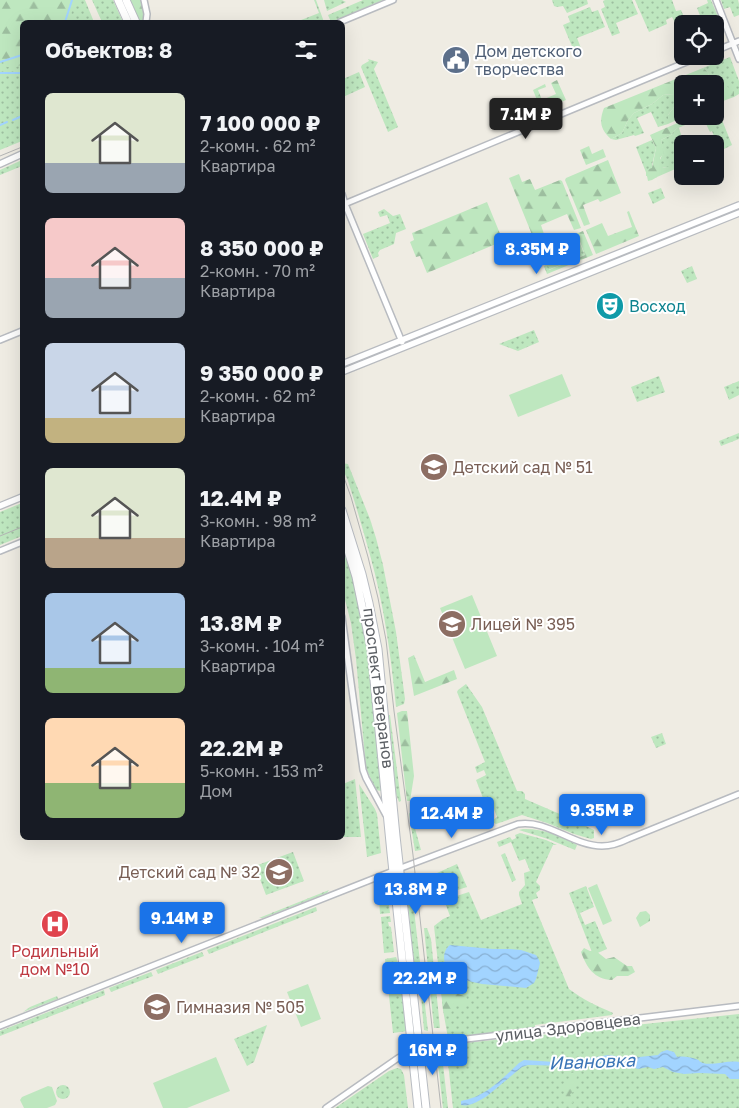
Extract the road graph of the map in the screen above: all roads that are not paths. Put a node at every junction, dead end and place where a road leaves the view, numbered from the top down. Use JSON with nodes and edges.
{"nodes":[{"id":1,"x":118,"y":0,"type":"edge"},
{"id":2,"x":126,"y":0,"type":"edge"},
{"id":3,"x":144,"y":0,"type":"edge"},
{"id":4,"x":393,"y":0,"type":"edge"},
{"id":5,"x":716,"y":0,"type":"edge"},
{"id":6,"x":127,"y":20,"type":"edge"},
{"id":7,"x":135,"y":20,"type":"edge"},
{"id":8,"x":146,"y":20,"type":"edge"},
{"id":9,"x":345,"y":20,"type":"edge"},
{"id":10,"x":739,"y":41,"type":"edge"},
{"id":11,"x":733,"y":43,"type":"junction"},
{"id":12,"x":724,"y":47,"type":"edge"},
{"id":13,"x":739,"y":59,"type":"edge"},
{"id":14,"x":680,"y":65,"type":"edge"},
{"id":15,"x":20,"y":155,"type":"edge"},
{"id":16,"x":0,"y":164,"type":"edge"},
{"id":17,"x":345,"y":205,"type":"edge"},
{"id":18,"x":739,"y":205,"type":"edge"},
{"id":19,"x":345,"y":207,"type":"edge"},
{"id":20,"x":739,"y":213,"type":"edge"},
{"id":21,"x":20,"y":332,"type":"edge"},
{"id":22,"x":0,"y":340,"type":"edge"},
{"id":23,"x":401,"y":340,"type":"junction"},
{"id":24,"x":404,"y":347,"type":"junction"},
{"id":25,"x":345,"y":363,"type":"edge"},
{"id":26,"x":345,"y":371,"type":"edge"},
{"id":27,"x":20,"y":498,"type":"edge"},
{"id":28,"x":0,"y":506,"type":"edge"},
{"id":29,"x":345,"y":520,"type":"edge"},
{"id":30,"x":345,"y":541,"type":"edge"},
{"id":31,"x":20,"y":543,"type":"edge"},
{"id":32,"x":0,"y":551,"type":"edge"},
{"id":33,"x":345,"y":639,"type":"edge"},
{"id":34,"x":739,"y":794,"type":"edge"},
{"id":35,"x":388,"y":817,"type":"junction"},
{"id":36,"x":397,"y":870,"type":"junction"},
{"id":37,"x":739,"y":1006,"type":"edge"},
{"id":38,"x":0,"y":1026,"type":"edge"},
{"id":39,"x":416,"y":1048,"type":"junction"},
{"id":40,"x":326,"y":1108,"type":"edge"},
{"id":41,"x":418,"y":1108,"type":"edge"},
{"id":42,"x":426,"y":1108,"type":"edge"}],
"edges":[{"from":1,"to":6,"type":"main road"},
{"from":2,"to":7,"type":"main road"},
{"from":3,"to":8,"type":"street"},
{"from":4,"to":9,"type":"street"},
{"from":5,"to":11,"type":"street"},
{"from":10,"to":11,"type":"street"},
{"from":11,"to":12,"type":"street"},
{"from":11,"to":13,"type":"street"},
{"from":14,"to":17,"type":"street"},
{"from":15,"to":16,"type":"street"},
{"from":18,"to":23,"type":"street"},
{"from":19,"to":23,"type":"street"},
{"from":20,"to":24,"type":"street"},
{"from":21,"to":22,"type":"street"},
{"from":23,"to":24,"type":"street"},
{"from":23,"to":25,"type":"street"},
{"from":24,"to":26,"type":"street"},
{"from":27,"to":28,"type":"street"},
{"from":29,"to":36,"type":"main road","name":"проспект Ветеранов"},
{"from":30,"to":35,"type":"main road","name":"проспект Ветеранов"},
{"from":31,"to":32,"type":"street"},
{"from":33,"to":35,"type":"street"},
{"from":34,"to":36,"type":"street"},
{"from":35,"to":36,"type":"main road","name":"проспект Ветеранов"},
{"from":36,"to":38,"type":"street"},
{"from":36,"to":39,"type":"main road","name":"проспект Ветеранов"},
{"from":37,"to":39,"type":"street","name":"улица Здоровцева"},
{"from":39,"to":40,"type":"street","name":"улица Здоровцева"},
{"from":39,"to":41,"type":"main road","name":"проспект Ветеранов"},
{"from":39,"to":42,"type":"main road","name":"проспект Ветеранов"}]}
